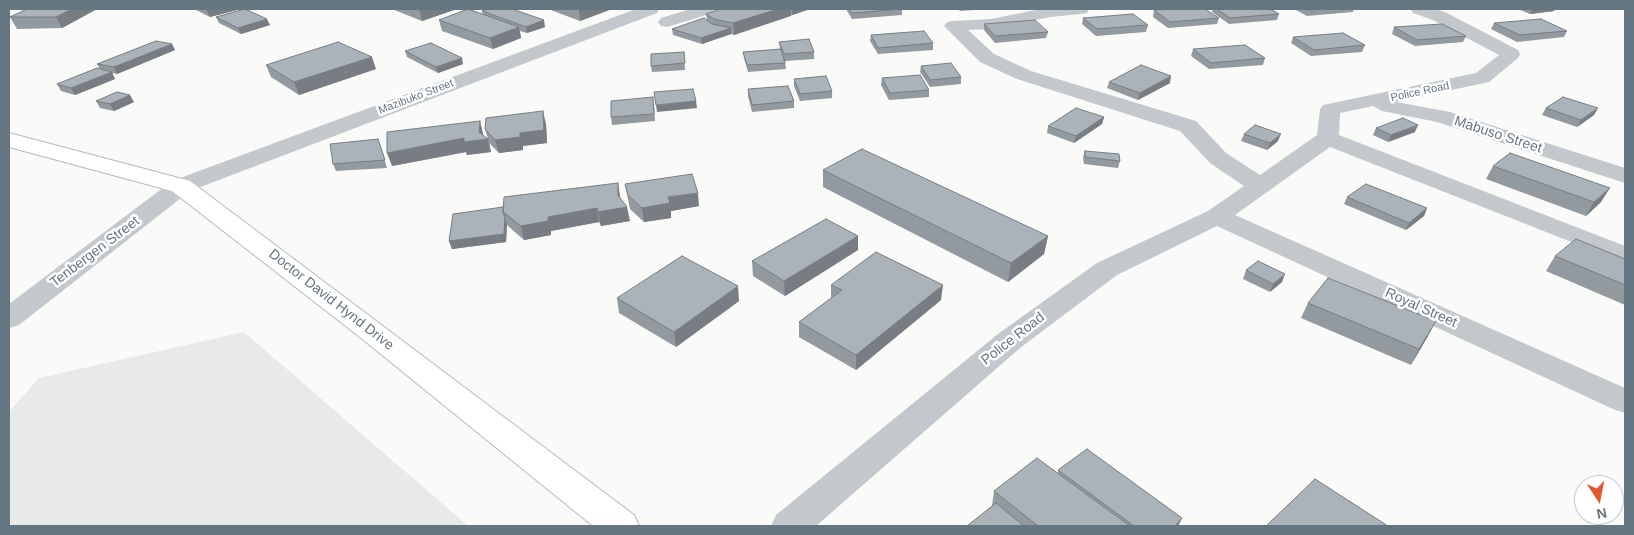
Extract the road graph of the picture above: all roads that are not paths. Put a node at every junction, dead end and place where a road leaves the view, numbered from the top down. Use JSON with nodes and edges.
{"nodes":[{"id":1,"x":651,"y":9,"type":"edge"},
{"id":2,"x":707,"y":9,"type":"edge"},
{"id":3,"x":1081,"y":9,"type":"edge"},
{"id":4,"x":1419,"y":9,"type":"edge"},
{"id":5,"x":1049,"y":10,"type":"edge"},
{"id":6,"x":667,"y":22,"type":"dead end"},
{"id":7,"x":1369,"y":103,"type":"junction"},
{"id":8,"x":1328,"y":138,"type":"junction"},
{"id":9,"x":9,"y":140,"type":"edge"},
{"id":10,"x":1625,"y":176,"type":"edge"},
{"id":11,"x":181,"y":186,"type":"junction"},
{"id":12,"x":1260,"y":186,"type":"junction"},
{"id":13,"x":1217,"y":216,"type":"junction"},
{"id":14,"x":1625,"y":255,"type":"edge"},
{"id":15,"x":9,"y":318,"type":"edge"},
{"id":16,"x":1625,"y":400,"type":"edge"},
{"id":17,"x":620,"y":526,"type":"edge"},
{"id":18,"x":790,"y":526,"type":"edge"}],
"edges":[{"from":1,"to":11,"type":"street","name":"Mazibuko Street"},
{"from":2,"to":6,"type":"street"},
{"from":3,"to":5,"type":"street"},
{"from":4,"to":7,"type":"street","name":"Police Road"},
{"from":5,"to":12,"type":"street"},
{"from":7,"to":8,"type":"street","name":"Police Road"},
{"from":7,"to":10,"type":"street","name":"Mabuso Street"},
{"from":8,"to":12,"type":"street","name":"Police Road"},
{"from":8,"to":14,"type":"street"},
{"from":9,"to":11,"type":"main road","name":"Doctor David Hynd Drive"},
{"from":11,"to":15,"type":"street","name":"Tenbergen Street"},
{"from":11,"to":17,"type":"main road","name":"Doctor David Hynd Drive"},
{"from":12,"to":13,"type":"street","name":"Police Road"},
{"from":13,"to":16,"type":"street","name":"Royal Street"},
{"from":13,"to":18,"type":"street","name":"Police Road"}]}
